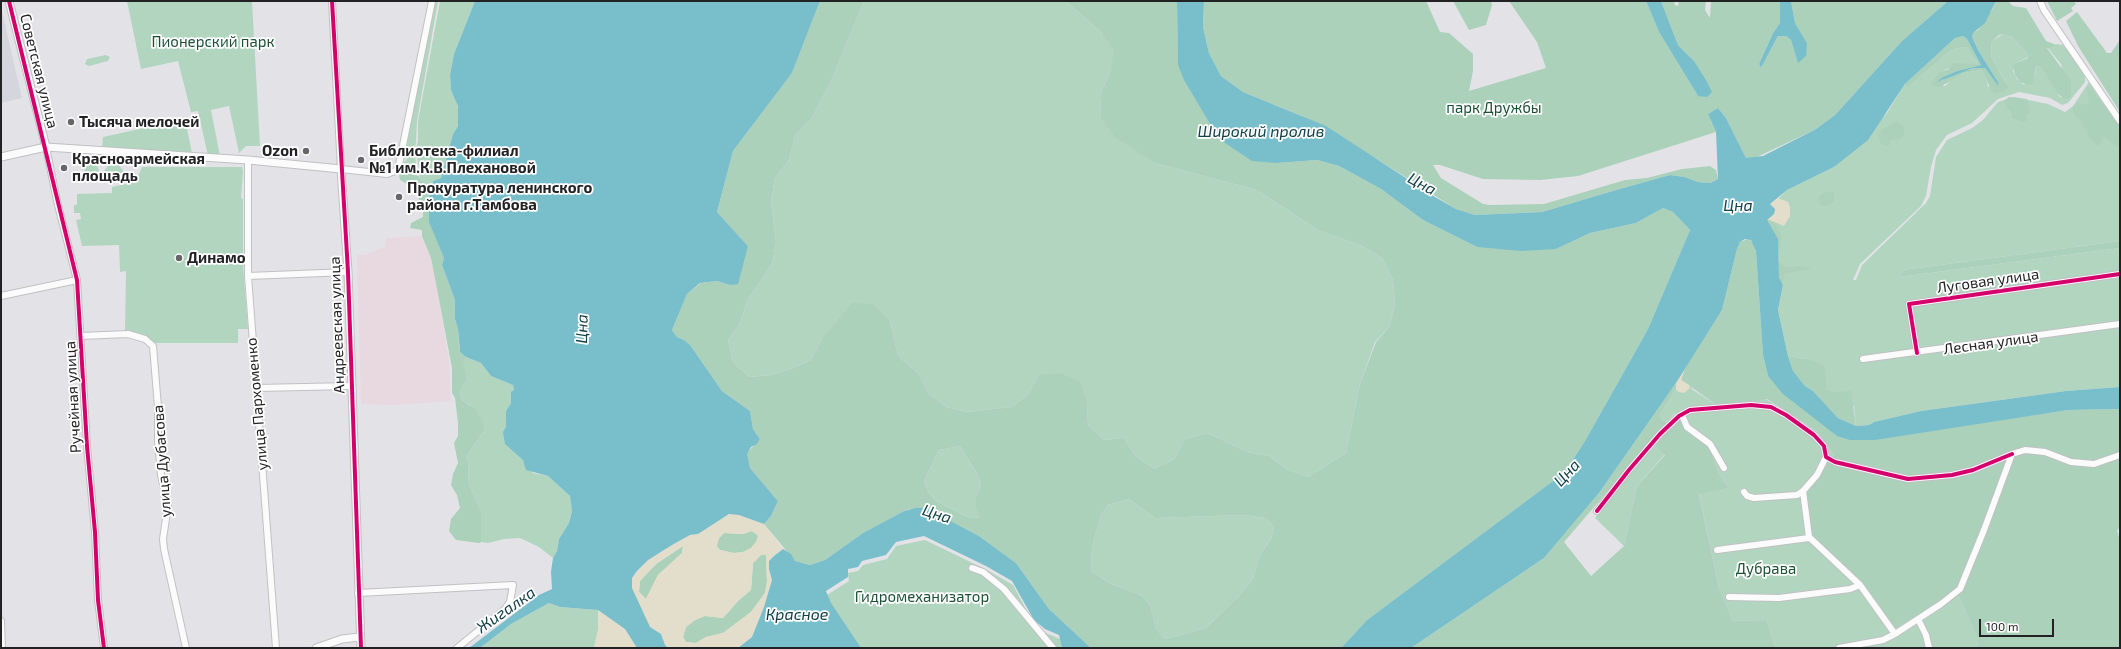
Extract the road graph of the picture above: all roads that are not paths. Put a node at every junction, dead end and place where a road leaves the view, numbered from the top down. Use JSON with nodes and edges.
{"nodes":[{"id":1,"x":9,"y":1,"type":"edge"},
{"id":2,"x":332,"y":1,"type":"edge"},
{"id":3,"x":432,"y":1,"type":"edge"},
{"id":4,"x":2040,"y":1,"type":"edge"},
{"id":5,"x":2120,"y":121,"type":"edge"},
{"id":6,"x":46,"y":147,"type":"junction"},
{"id":7,"x":1,"y":157,"type":"edge"},
{"id":8,"x":248,"y":160,"type":"junction"},
{"id":9,"x":341,"y":169,"type":"junction"},
{"id":10,"x":348,"y":272,"type":"junction"},
{"id":11,"x":2120,"y":274,"type":"edge"},
{"id":12,"x":248,"y":276,"type":"junction"},
{"id":13,"x":77,"y":280,"type":"junction"},
{"id":14,"x":1,"y":296,"type":"edge"},
{"id":15,"x":2120,"y":324,"type":"edge"},
{"id":16,"x":81,"y":336,"type":"junction"},
{"id":17,"x":1917,"y":353,"type":"junction"},
{"id":18,"x":1862,"y":359,"type":"dead end"},
{"id":19,"x":351,"y":386,"type":"junction"},
{"id":20,"x":257,"y":388,"type":"junction"},
{"id":21,"x":1682,"y":415,"type":"junction"},
{"id":22,"x":2012,"y":454,"type":"junction"},
{"id":23,"x":2120,"y":455,"type":"edge"},
{"id":24,"x":1826,"y":457,"type":"junction"},
{"id":25,"x":1724,"y":468,"type":"dead end"},
{"id":26,"x":1803,"y":491,"type":"junction"},
{"id":27,"x":1744,"y":492,"type":"dead end"},
{"id":28,"x":1597,"y":512,"type":"dead end"},
{"id":29,"x":1809,"y":538,"type":"junction"},
{"id":30,"x":1717,"y":550,"type":"dead end"},
{"id":31,"x":972,"y":568,"type":"dead end"},
{"id":32,"x":1860,"y":585,"type":"junction"},
{"id":33,"x":358,"y":593,"type":"junction"},
{"id":34,"x":1729,"y":597,"type":"dead end"},
{"id":35,"x":1918,"y":618,"type":"junction"},
{"id":36,"x":1,"y":620,"type":"edge"},
{"id":37,"x":1895,"y":634,"type":"junction"},
{"id":38,"x":360,"y":637,"type":"junction"},
{"id":39,"x":2,"y":648,"type":"edge"},
{"id":40,"x":104,"y":648,"type":"edge"},
{"id":41,"x":186,"y":648,"type":"edge"},
{"id":42,"x":276,"y":648,"type":"edge"},
{"id":43,"x":316,"y":648,"type":"edge"},
{"id":44,"x":361,"y":648,"type":"edge"},
{"id":45,"x":457,"y":648,"type":"edge"},
{"id":46,"x":1053,"y":648,"type":"edge"},
{"id":47,"x":1839,"y":648,"type":"edge"},
{"id":48,"x":1929,"y":648,"type":"edge"}],
"edges":[{"from":1,"to":6,"type":"street","name":"Советская улица"},
{"from":2,"to":9,"type":"street","name":"Андреевская улица"},
{"from":3,"to":9,"type":"street"},
{"from":4,"to":5,"type":"street"},
{"from":6,"to":7,"type":"street"},
{"from":6,"to":8,"type":"street"},
{"from":6,"to":13,"type":"street","name":"Ручейная улица"},
{"from":8,"to":9,"type":"street"},
{"from":8,"to":12,"type":"street","name":"улица Пархоменко"},
{"from":9,"to":10,"type":"street","name":"Андреевская улица"},
{"from":10,"to":12,"type":"street"},
{"from":10,"to":19,"type":"street","name":"Андреевская улица"},
{"from":11,"to":17,"type":"street","name":"Луговая улица"},
{"from":12,"to":20,"type":"street","name":"улица Пархоменко"},
{"from":13,"to":14,"type":"street"},
{"from":13,"to":16,"type":"street","name":"Ручейная улица"},
{"from":15,"to":17,"type":"street","name":"Лесная улица"},
{"from":16,"to":40,"type":"street","name":"Ручейная улица"},
{"from":16,"to":41,"type":"street","name":"улица Дубасова"},
{"from":17,"to":18,"type":"street","name":"Лесная улица"},
{"from":19,"to":20,"type":"street"},
{"from":19,"to":33,"type":"street","name":"Андреевская улица"},
{"from":20,"to":42,"type":"street","name":"улица Пархоменко"},
{"from":21,"to":24,"type":"street"},
{"from":21,"to":25,"type":"street"},
{"from":21,"to":28,"type":"street"},
{"from":22,"to":23,"type":"street"},
{"from":22,"to":24,"type":"street"},
{"from":22,"to":35,"type":"street"},
{"from":24,"to":26,"type":"street"},
{"from":26,"to":27,"type":"street"},
{"from":26,"to":29,"type":"street"},
{"from":29,"to":30,"type":"street"},
{"from":29,"to":32,"type":"street"},
{"from":31,"to":46,"type":"street"},
{"from":32,"to":34,"type":"street"},
{"from":32,"to":37,"type":"street"},
{"from":33,"to":38,"type":"street","name":"Андреевская улица"},
{"from":33,"to":45,"type":"street"},
{"from":35,"to":37,"type":"street"},
{"from":35,"to":48,"type":"street"},
{"from":36,"to":39,"type":"street"},
{"from":37,"to":47,"type":"street"},
{"from":38,"to":43,"type":"street"},
{"from":38,"to":44,"type":"street","name":"Андреевская улица"}]}
